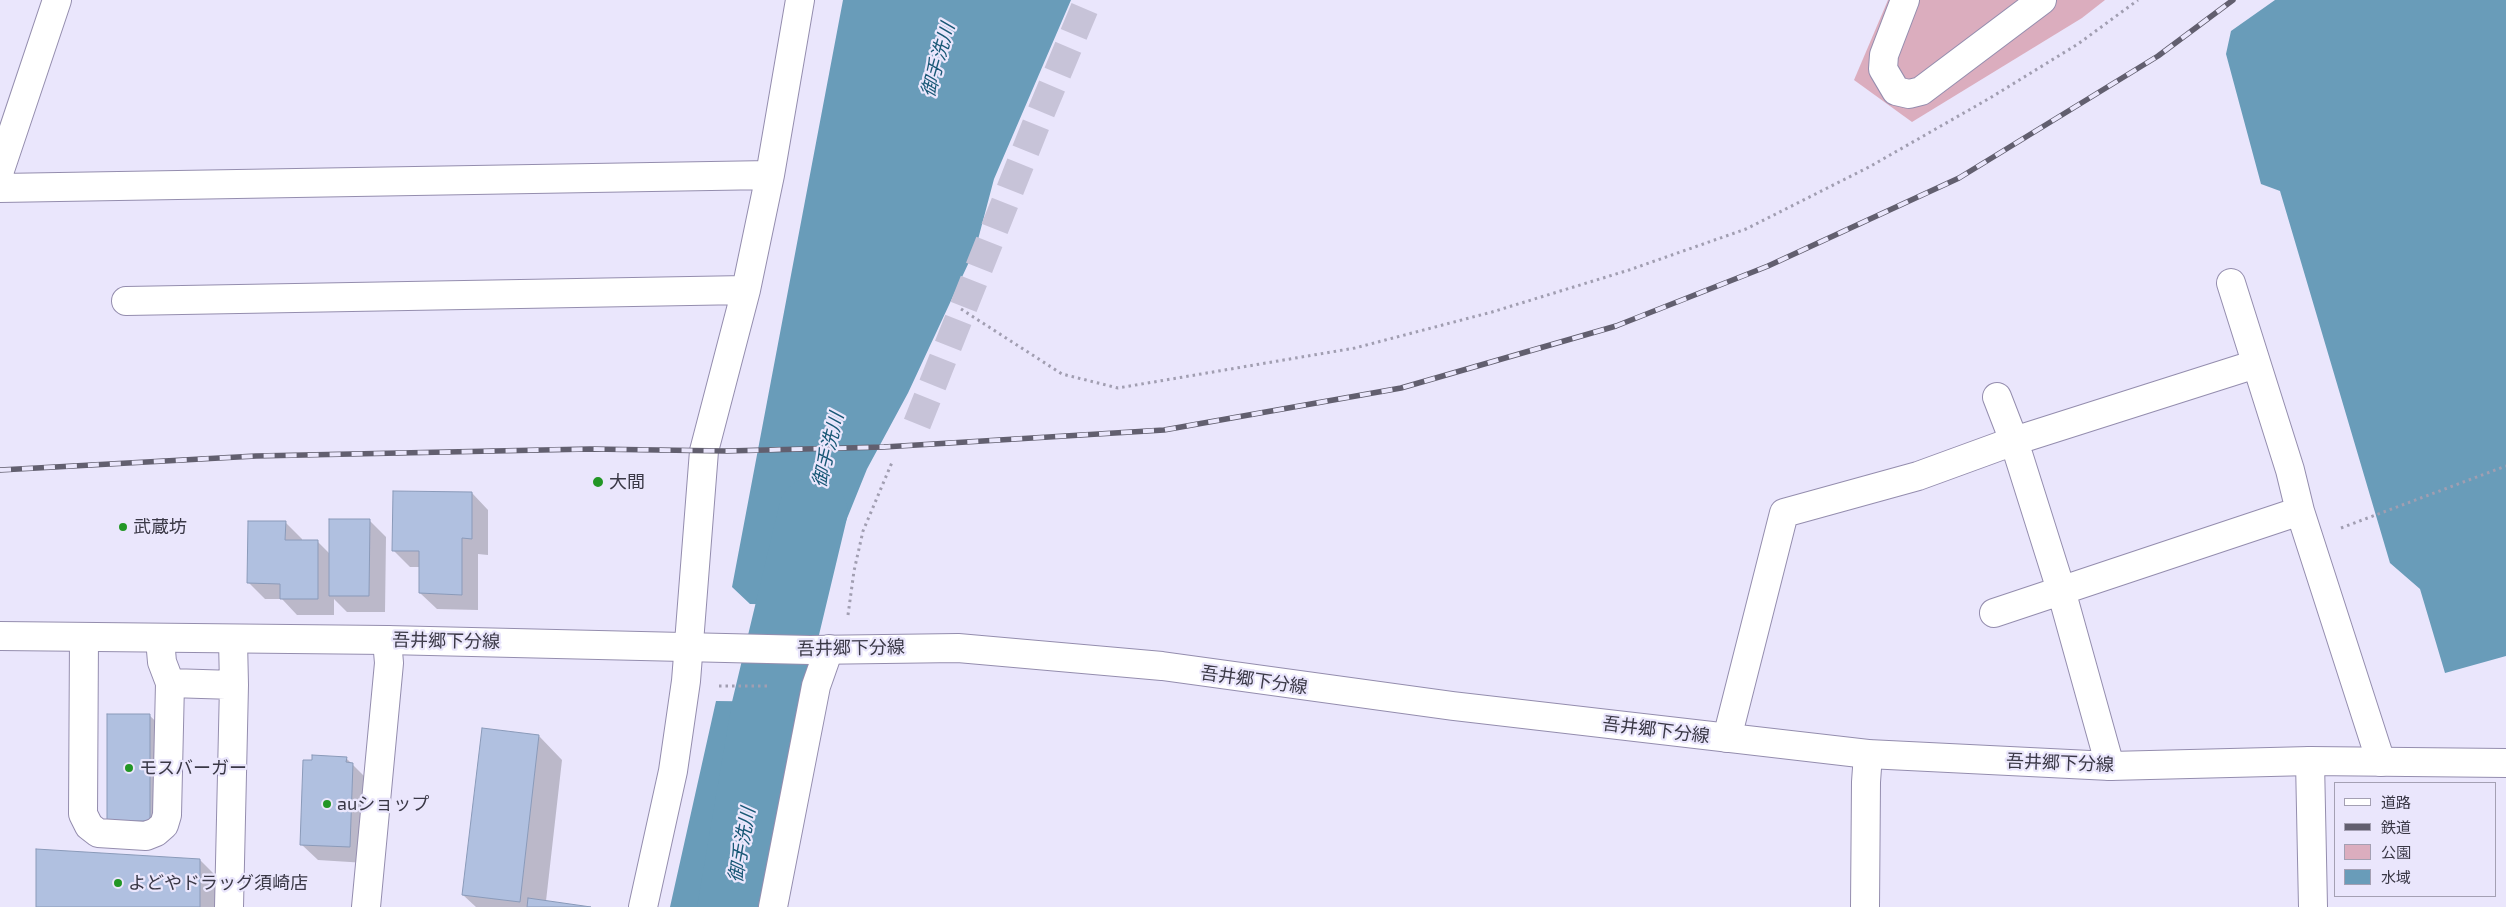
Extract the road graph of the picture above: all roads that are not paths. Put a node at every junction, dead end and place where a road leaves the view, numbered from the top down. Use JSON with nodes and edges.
{"nodes":[{"id":1,"x":57,"y":0,"type":"edge"},
{"id":2,"x":800,"y":0,"type":"edge"},
{"id":3,"x":1905,"y":0,"type":"edge"},
{"id":4,"x":2042,"y":0,"type":"edge"},
{"id":5,"x":0,"y":170,"type":"edge"},
{"id":6,"x":770,"y":175,"type":"junction"},
{"id":7,"x":0,"y":188,"type":"edge"},
{"id":8,"x":2231,"y":283,"type":"dead end"},
{"id":9,"x":746,"y":290,"type":"junction"},
{"id":10,"x":126,"y":301,"type":"dead end"},
{"id":11,"x":2256,"y":364,"type":"junction"},
{"id":12,"x":1997,"y":397,"type":"dead end"},
{"id":13,"x":2014,"y":441,"type":"junction"},
{"id":14,"x":2300,"y":511,"type":"junction"},
{"id":15,"x":2061,"y":590,"type":"junction"},
{"id":16,"x":1994,"y":613,"type":"dead end"},
{"id":17,"x":0,"y":636,"type":"edge"},
{"id":18,"x":84,"y":637,"type":"junction"},
{"id":19,"x":160,"y":638,"type":"junction"},
{"id":20,"x":233,"y":640,"type":"junction"},
{"id":21,"x":387,"y":640,"type":"junction"},
{"id":22,"x":700,"y":647,"type":"junction"},
{"id":23,"x":819,"y":649,"type":"junction"},
{"id":24,"x":170,"y":683,"type":"junction"},
{"id":25,"x":234,"y":685,"type":"junction"},
{"id":26,"x":1727,"y":738,"type":"junction"},
{"id":27,"x":1868,"y":754,"type":"junction"},
{"id":28,"x":2310,"y":761,"type":"junction"},
{"id":29,"x":2382,"y":762,"type":"junction"},
{"id":30,"x":2506,"y":763,"type":"edge"},
{"id":31,"x":2110,"y":766,"type":"junction"},
{"id":32,"x":229,"y":907,"type":"edge"},
{"id":33,"x":366,"y":907,"type":"edge"},
{"id":34,"x":643,"y":907,"type":"edge"},
{"id":35,"x":773,"y":907,"type":"edge"},
{"id":36,"x":1865,"y":907,"type":"edge"},
{"id":37,"x":2313,"y":907,"type":"edge"}],
"edges":[{"from":1,"to":5,"type":"street"},
{"from":2,"to":6,"type":"street"},
{"from":3,"to":4,"type":"street"},
{"from":6,"to":7,"type":"street"},
{"from":6,"to":9,"type":"street"},
{"from":8,"to":11,"type":"street"},
{"from":9,"to":10,"type":"street"},
{"from":9,"to":22,"type":"street"},
{"from":11,"to":13,"type":"street"},
{"from":11,"to":14,"type":"street"},
{"from":12,"to":13,"type":"street"},
{"from":13,"to":15,"type":"street"},
{"from":13,"to":26,"type":"street"},
{"from":14,"to":15,"type":"street"},
{"from":14,"to":29,"type":"street"},
{"from":15,"to":16,"type":"street"},
{"from":15,"to":31,"type":"street"},
{"from":17,"to":18,"type":"street","name":"吾井郷下分線"},
{"from":18,"to":19,"type":"street","name":"吾井郷下分線"},
{"from":18,"to":24,"type":"street"},
{"from":19,"to":20,"type":"street","name":"吾井郷下分線"},
{"from":19,"to":24,"type":"street"},
{"from":20,"to":21,"type":"street","name":"吾井郷下分線"},
{"from":20,"to":25,"type":"street"},
{"from":21,"to":22,"type":"street","name":"吾井郷下分線"},
{"from":21,"to":33,"type":"street"},
{"from":22,"to":23,"type":"street","name":"吾井郷下分線"},
{"from":22,"to":34,"type":"street"},
{"from":23,"to":26,"type":"street","name":"吾井郷下分線"},
{"from":23,"to":35,"type":"street"},
{"from":24,"to":25,"type":"street"},
{"from":25,"to":32,"type":"street"},
{"from":26,"to":27,"type":"street","name":"吾井郷下分線"},
{"from":27,"to":31,"type":"street","name":"吾井郷下分線"},
{"from":27,"to":36,"type":"street"},
{"from":28,"to":29,"type":"street","name":"吾井郷下分線"},
{"from":28,"to":31,"type":"street","name":"吾井郷下分線"},
{"from":28,"to":37,"type":"street"},
{"from":29,"to":30,"type":"street","name":"吾井郷下分線"}]}
